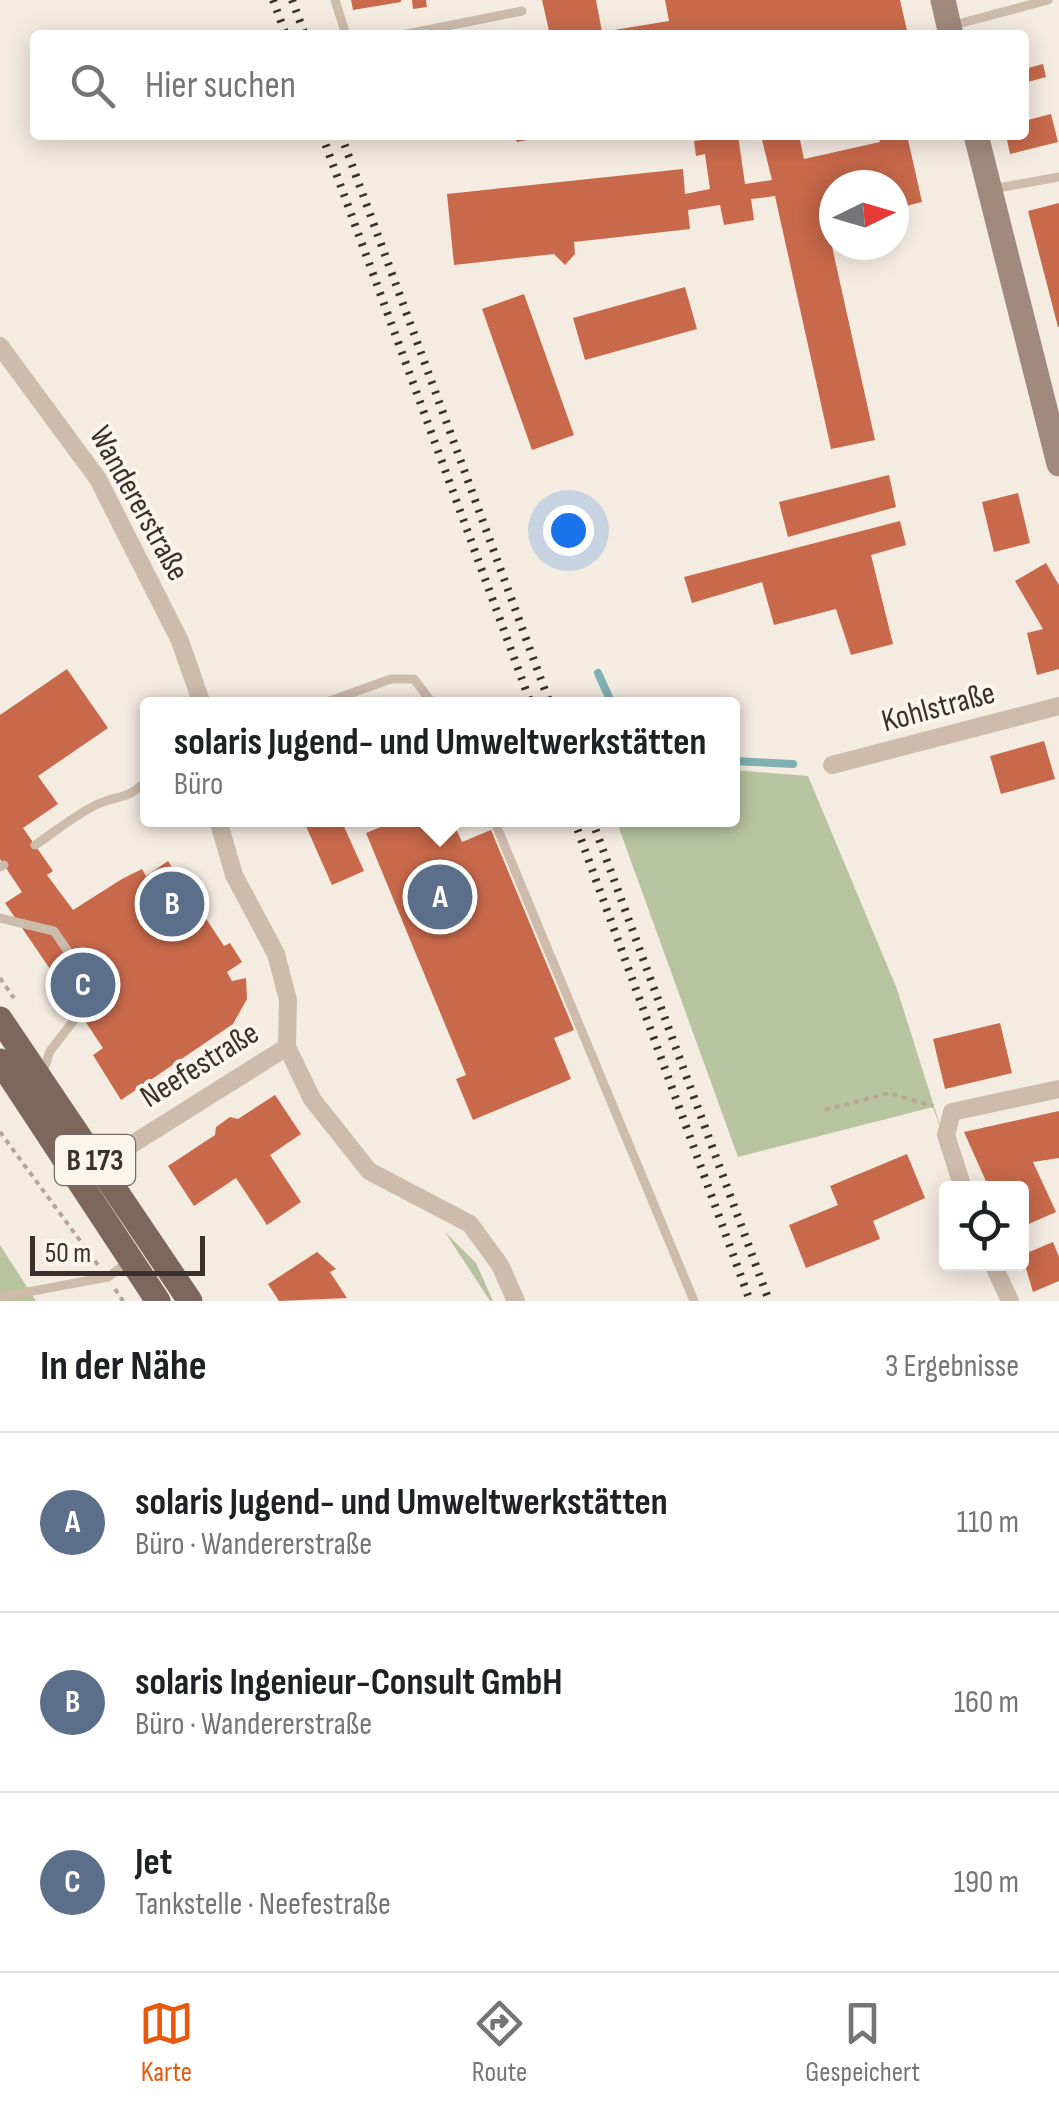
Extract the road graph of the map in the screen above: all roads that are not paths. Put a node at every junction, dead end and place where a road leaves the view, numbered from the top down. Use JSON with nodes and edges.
{"nodes":[{"id":1,"x":335,"y":0,"type":"edge"},
{"id":2,"x":943,"y":0,"type":"edge"},
{"id":3,"x":1048,"y":0,"type":"edge"},
{"id":4,"x":522,"y":11,"type":"dead end"},
{"id":5,"x":344,"y":30,"type":"edge"},
{"id":6,"x":427,"y":30,"type":"edge"},
{"id":7,"x":950,"y":30,"type":"edge"},
{"id":8,"x":977,"y":140,"type":"edge"},
{"id":9,"x":1059,"y":177,"type":"edge"},
{"id":10,"x":989,"y":190,"type":"junction"},
{"id":11,"x":0,"y":346,"type":"edge"},
{"id":12,"x":1059,"y":464,"type":"edge"},
{"id":13,"x":200,"y":697,"type":"edge"},
{"id":14,"x":341,"y":697,"type":"edge"},
{"id":15,"x":428,"y":697,"type":"edge"},
{"id":16,"x":1059,"y":706,"type":"edge"},
{"id":17,"x":832,"y":764,"type":"dead end"},
{"id":18,"x":140,"y":788,"type":"edge"},
{"id":19,"x":220,"y":827,"type":"edge"},
{"id":20,"x":497,"y":827,"type":"edge"},
{"id":21,"x":35,"y":845,"type":"dead end"},
{"id":22,"x":0,"y":918,"type":"edge"},
{"id":23,"x":0,"y":1019,"type":"edge"},
{"id":24,"x":287,"y":1046,"type":"junction"},
{"id":25,"x":0,"y":1061,"type":"edge"},
{"id":26,"x":40,"y":1079,"type":"junction"},
{"id":27,"x":1059,"y":1089,"type":"edge"},
{"id":28,"x":100,"y":1166,"type":"junction"},
{"id":29,"x":961,"y":1181,"type":"edge"},
{"id":30,"x":131,"y":1260,"type":"junction"},
{"id":31,"x":997,"y":1271,"type":"edge"},
{"id":32,"x":0,"y":1298,"type":"edge"},
{"id":33,"x":158,"y":1301,"type":"edge"},
{"id":34,"x":190,"y":1301,"type":"edge"},
{"id":35,"x":516,"y":1301,"type":"edge"},
{"id":36,"x":694,"y":1301,"type":"edge"},
{"id":37,"x":1010,"y":1301,"type":"edge"}],
"edges":[{"from":1,"to":5,"type":"lane"},
{"from":2,"to":7,"type":"main road"},
{"from":3,"to":7,"type":"lane"},
{"from":4,"to":6,"type":"lane"},
{"from":8,"to":10,"type":"main road"},
{"from":9,"to":10,"type":"lane"},
{"from":10,"to":12,"type":"main road"},
{"from":11,"to":13,"type":"street","name":"Wandererstraße"},
{"from":14,"to":15,"type":"lane"},
{"from":16,"to":17,"type":"street","name":"Kohlstraße"},
{"from":18,"to":21,"type":"lane"},
{"from":19,"to":24,"type":"street"},
{"from":20,"to":36,"type":"lane"},
{"from":22,"to":26,"type":"lane"},
{"from":23,"to":26,"type":"main road","number":"B 173"},
{"from":24,"to":28,"type":"street","name":"Neefestraße"},
{"from":24,"to":35,"type":"street","name":"Neefestraße"},
{"from":25,"to":30,"type":"main road","number":"B 173"},
{"from":26,"to":28,"type":"main road","number":"B 173"},
{"from":27,"to":29,"type":"street"},
{"from":28,"to":34,"type":"main road","number":"B 173"},
{"from":30,"to":32,"type":"lane"},
{"from":30,"to":33,"type":"main road","number":"B 173"},
{"from":31,"to":37,"type":"street"}]}
